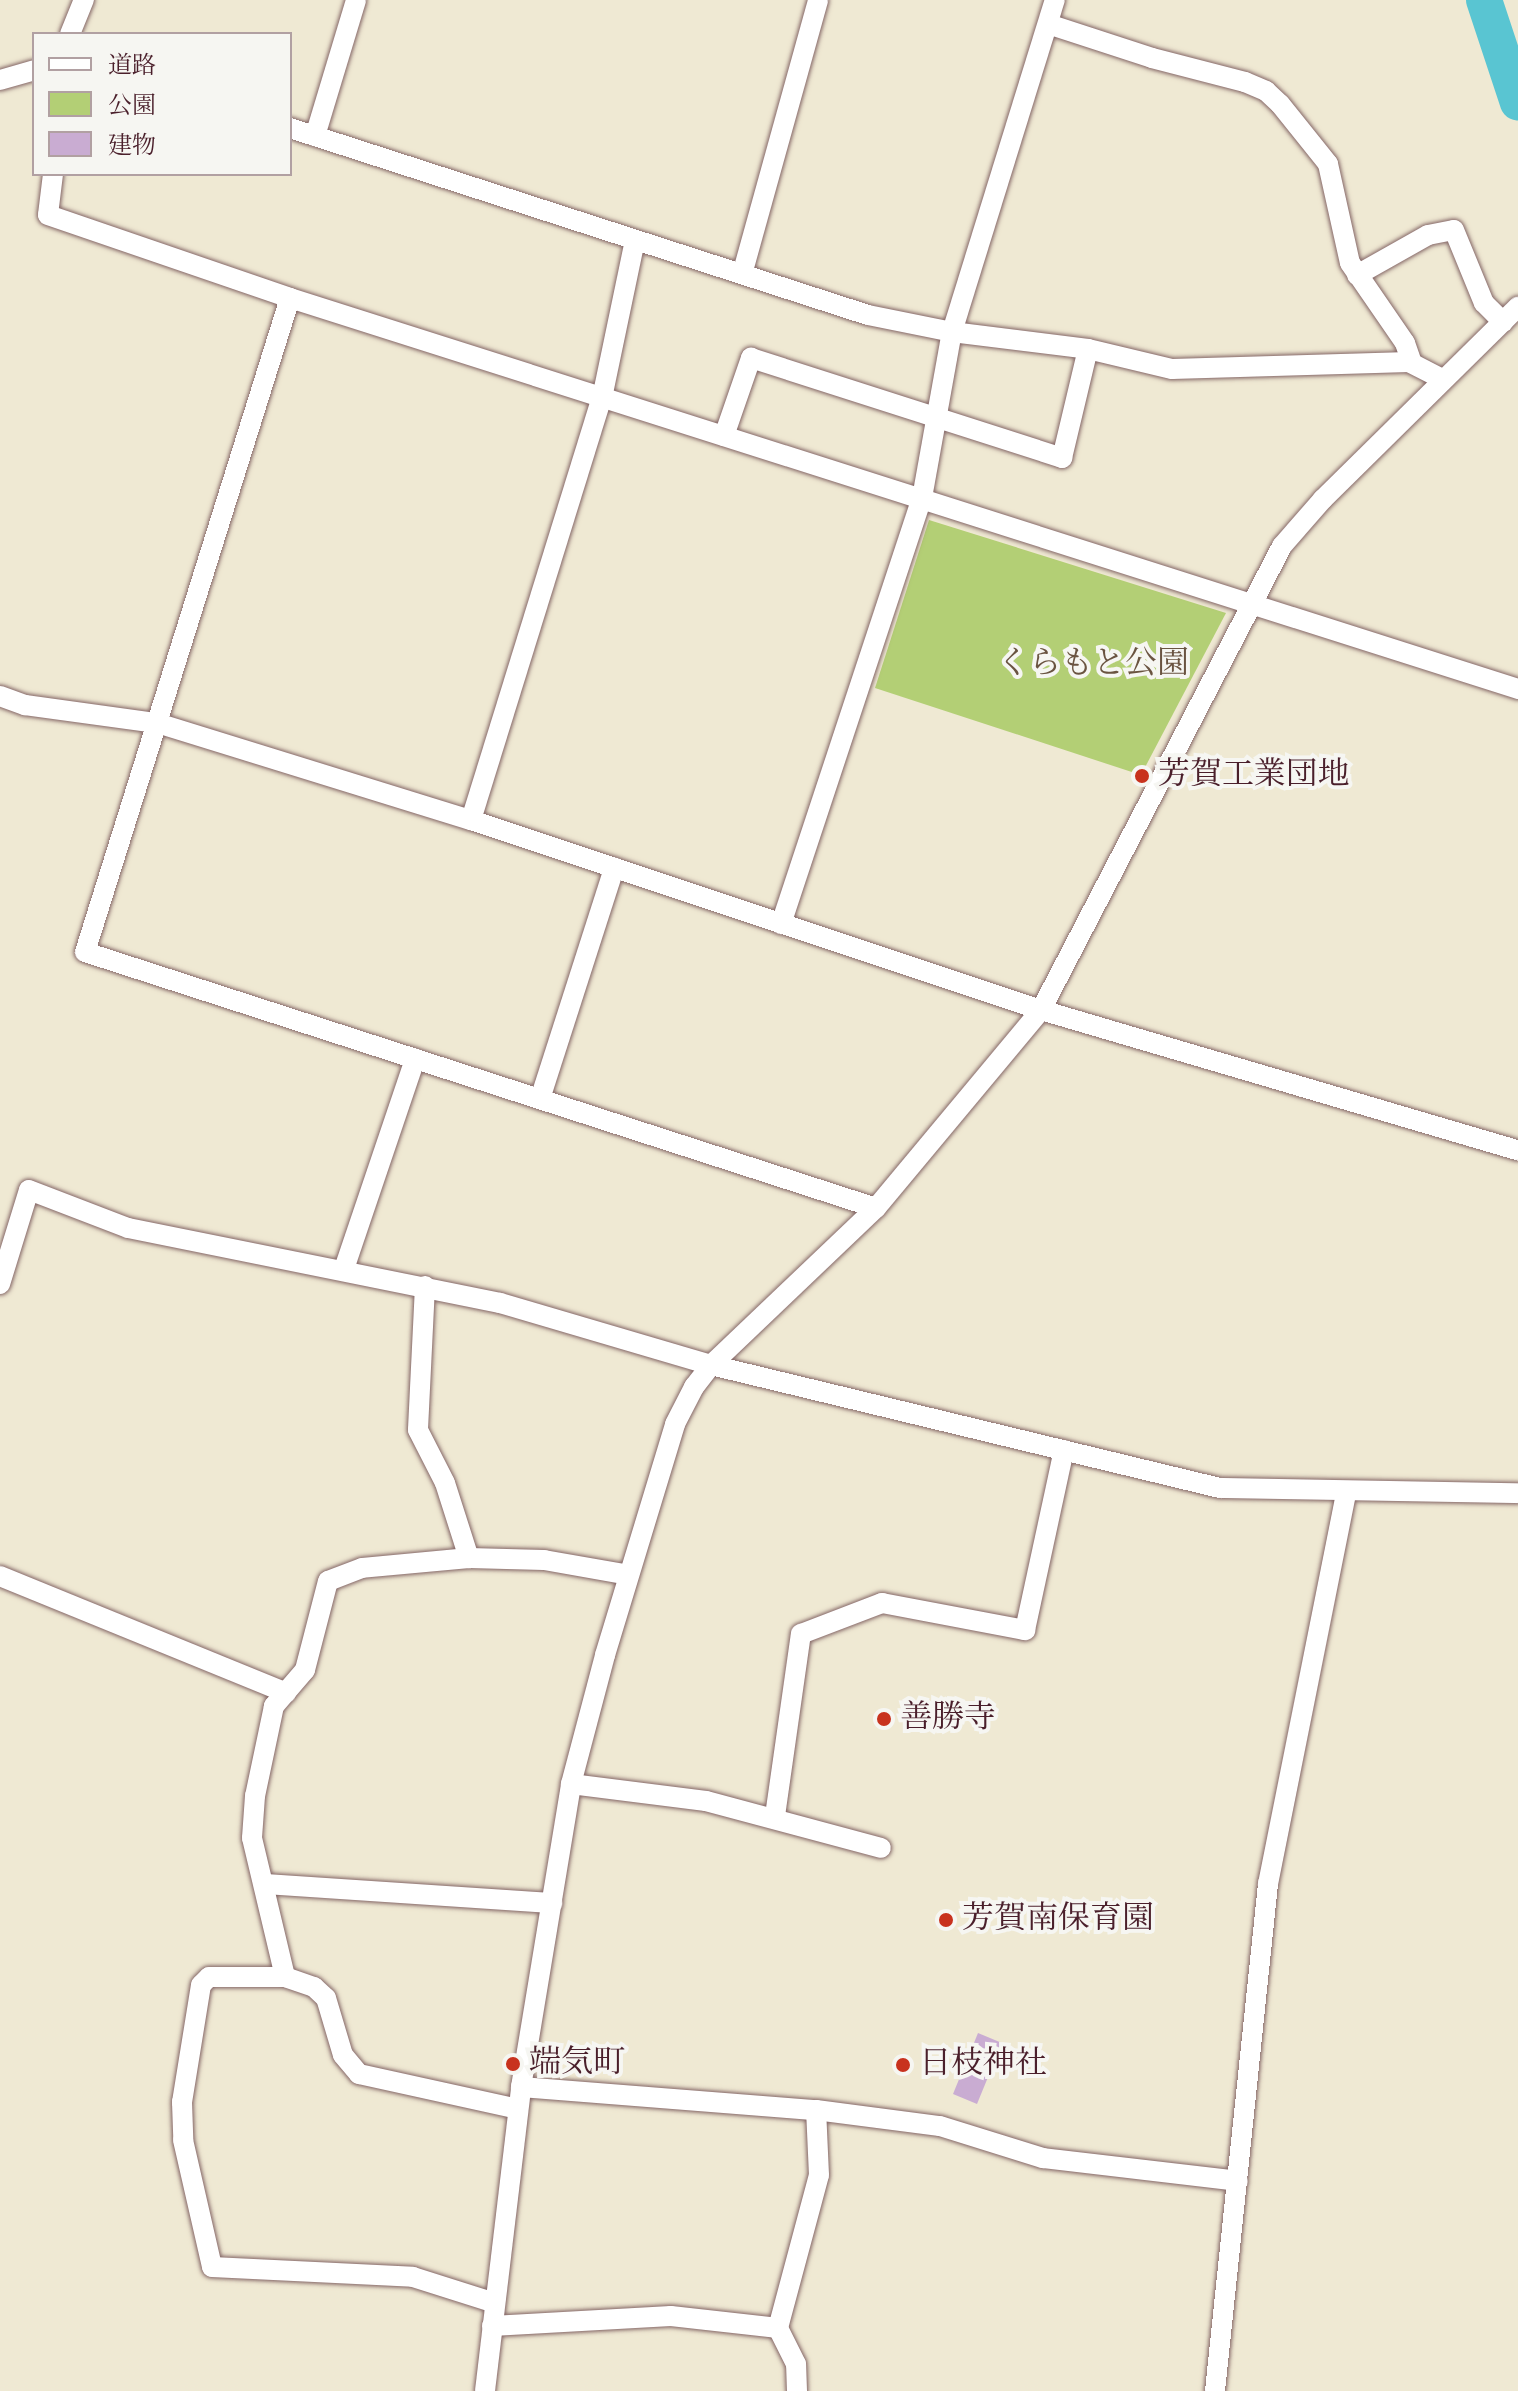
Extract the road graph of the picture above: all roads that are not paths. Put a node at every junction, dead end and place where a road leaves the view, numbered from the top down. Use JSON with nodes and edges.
{"nodes":[{"id":1,"x":84,"y":0,"type":"edge"},
{"id":2,"x":356,"y":0,"type":"edge"},
{"id":3,"x":818,"y":0,"type":"edge"},
{"id":4,"x":1055,"y":0,"type":"edge"},
{"id":5,"x":1048,"y":24,"type":"junction"},
{"id":6,"x":71,"y":32,"type":"edge"},
{"id":7,"x":32,"y":71,"type":"edge"},
{"id":8,"x":0,"y":80,"type":"edge"},
{"id":9,"x":292,"y":129,"type":"edge"},
{"id":10,"x":315,"y":136,"type":"junction"},
{"id":11,"x":53,"y":176,"type":"edge"},
{"id":12,"x":635,"y":240,"type":"junction"},
{"id":13,"x":743,"y":271,"type":"junction"},
{"id":14,"x":1357,"y":275,"type":"junction"},
{"id":15,"x":290,"y":298,"type":"junction"},
{"id":16,"x":1510,"y":314,"type":"edge"},
{"id":17,"x":952,"y":332,"type":"junction"},
{"id":18,"x":1088,"y":349,"type":"junction"},
{"id":19,"x":1412,"y":363,"type":"junction"},
{"id":20,"x":1442,"y":379,"type":"junction"},
{"id":21,"x":602,"y":398,"type":"junction"},
{"id":22,"x":937,"y":416,"type":"junction"},
{"id":23,"x":724,"y":436,"type":"junction"},
{"id":24,"x":922,"y":498,"type":"junction"},
{"id":25,"x":1250,"y":605,"type":"junction"},
{"id":26,"x":1518,"y":689,"type":"edge"},
{"id":27,"x":0,"y":696,"type":"edge"},
{"id":28,"x":157,"y":723,"type":"junction"},
{"id":29,"x":471,"y":820,"type":"junction"},
{"id":30,"x":614,"y":868,"type":"junction"},
{"id":31,"x":781,"y":924,"type":"junction"},
{"id":32,"x":1041,"y":1010,"type":"junction"},
{"id":33,"x":415,"y":1059,"type":"junction"},
{"id":34,"x":540,"y":1099,"type":"junction"},
{"id":35,"x":1518,"y":1150,"type":"edge"},
{"id":36,"x":876,"y":1208,"type":"junction"},
{"id":37,"x":344,"y":1269,"type":"junction"},
{"id":38,"x":0,"y":1284,"type":"edge"},
{"id":39,"x":425,"y":1286,"type":"junction"},
{"id":40,"x":711,"y":1365,"type":"junction"},
{"id":41,"x":1064,"y":1450,"type":"junction"},
{"id":42,"x":1346,"y":1492,"type":"junction"},
{"id":43,"x":1518,"y":1493,"type":"edge"},
{"id":44,"x":469,"y":1558,"type":"junction"},
{"id":45,"x":629,"y":1575,"type":"junction"},
{"id":46,"x":0,"y":1576,"type":"edge"},
{"id":47,"x":286,"y":1693,"type":"junction"},
{"id":48,"x":571,"y":1784,"type":"junction"},
{"id":49,"x":775,"y":1816,"type":"junction"},
{"id":50,"x":881,"y":1848,"type":"dead end"},
{"id":51,"x":264,"y":1884,"type":"junction"},
{"id":52,"x":552,"y":1903,"type":"junction"},
{"id":53,"x":285,"y":1977,"type":"junction"},
{"id":54,"x":521,"y":2087,"type":"junction"},
{"id":55,"x":518,"y":2109,"type":"junction"},
{"id":56,"x":816,"y":2110,"type":"junction"},
{"id":57,"x":1238,"y":2181,"type":"junction"},
{"id":58,"x":495,"y":2303,"type":"junction"},
{"id":59,"x":492,"y":2326,"type":"junction"},
{"id":60,"x":778,"y":2328,"type":"junction"},
{"id":61,"x":485,"y":2391,"type":"edge"},
{"id":62,"x":797,"y":2391,"type":"edge"},
{"id":63,"x":1215,"y":2391,"type":"edge"}],
"edges":[{"from":1,"to":6,"type":"street"},
{"from":2,"to":10,"type":"street"},
{"from":3,"to":13,"type":"street"},
{"from":4,"to":5,"type":"street"},
{"from":5,"to":14,"type":"street"},
{"from":5,"to":17,"type":"street"},
{"from":7,"to":8,"type":"street"},
{"from":9,"to":10,"type":"street"},
{"from":10,"to":12,"type":"street"},
{"from":11,"to":15,"type":"street"},
{"from":12,"to":13,"type":"street"},
{"from":12,"to":21,"type":"street"},
{"from":13,"to":17,"type":"street"},
{"from":14,"to":16,"type":"street"},
{"from":14,"to":19,"type":"street"},
{"from":15,"to":21,"type":"street"},
{"from":15,"to":28,"type":"street"},
{"from":16,"to":20,"type":"street"},
{"from":17,"to":18,"type":"street"},
{"from":17,"to":22,"type":"street"},
{"from":18,"to":19,"type":"street"},
{"from":18,"to":22,"type":"street"},
{"from":19,"to":20,"type":"street"},
{"from":20,"to":25,"type":"street"},
{"from":21,"to":23,"type":"street"},
{"from":21,"to":29,"type":"street"},
{"from":22,"to":23,"type":"street"},
{"from":22,"to":24,"type":"street"},
{"from":23,"to":24,"type":"street"},
{"from":24,"to":25,"type":"street"},
{"from":24,"to":31,"type":"street"},
{"from":25,"to":26,"type":"street"},
{"from":25,"to":32,"type":"street"},
{"from":27,"to":28,"type":"street"},
{"from":28,"to":29,"type":"street"},
{"from":28,"to":33,"type":"street"},
{"from":29,"to":30,"type":"street"},
{"from":30,"to":31,"type":"street"},
{"from":30,"to":34,"type":"street"},
{"from":31,"to":32,"type":"street"},
{"from":32,"to":35,"type":"street"},
{"from":32,"to":36,"type":"street"},
{"from":33,"to":34,"type":"street"},
{"from":33,"to":37,"type":"street"},
{"from":34,"to":36,"type":"street"},
{"from":36,"to":40,"type":"street"},
{"from":37,"to":38,"type":"street"},
{"from":37,"to":39,"type":"street"},
{"from":39,"to":40,"type":"street"},
{"from":39,"to":44,"type":"street"},
{"from":40,"to":41,"type":"street"},
{"from":40,"to":45,"type":"street"},
{"from":41,"to":42,"type":"street"},
{"from":41,"to":49,"type":"street"},
{"from":42,"to":43,"type":"street"},
{"from":42,"to":57,"type":"street"},
{"from":44,"to":45,"type":"street"},
{"from":44,"to":47,"type":"street"},
{"from":45,"to":48,"type":"street"},
{"from":46,"to":47,"type":"street"},
{"from":47,"to":51,"type":"street"},
{"from":48,"to":49,"type":"street"},
{"from":48,"to":52,"type":"street"},
{"from":49,"to":50,"type":"street"},
{"from":51,"to":52,"type":"street"},
{"from":51,"to":53,"type":"street"},
{"from":52,"to":54,"type":"street"},
{"from":53,"to":55,"type":"street"},
{"from":53,"to":58,"type":"street"},
{"from":54,"to":55,"type":"street"},
{"from":54,"to":56,"type":"street"},
{"from":55,"to":58,"type":"street"},
{"from":56,"to":57,"type":"street"},
{"from":56,"to":60,"type":"street"},
{"from":57,"to":63,"type":"street"},
{"from":58,"to":59,"type":"street"},
{"from":59,"to":60,"type":"street"},
{"from":59,"to":61,"type":"street"},
{"from":60,"to":62,"type":"street"}]}
